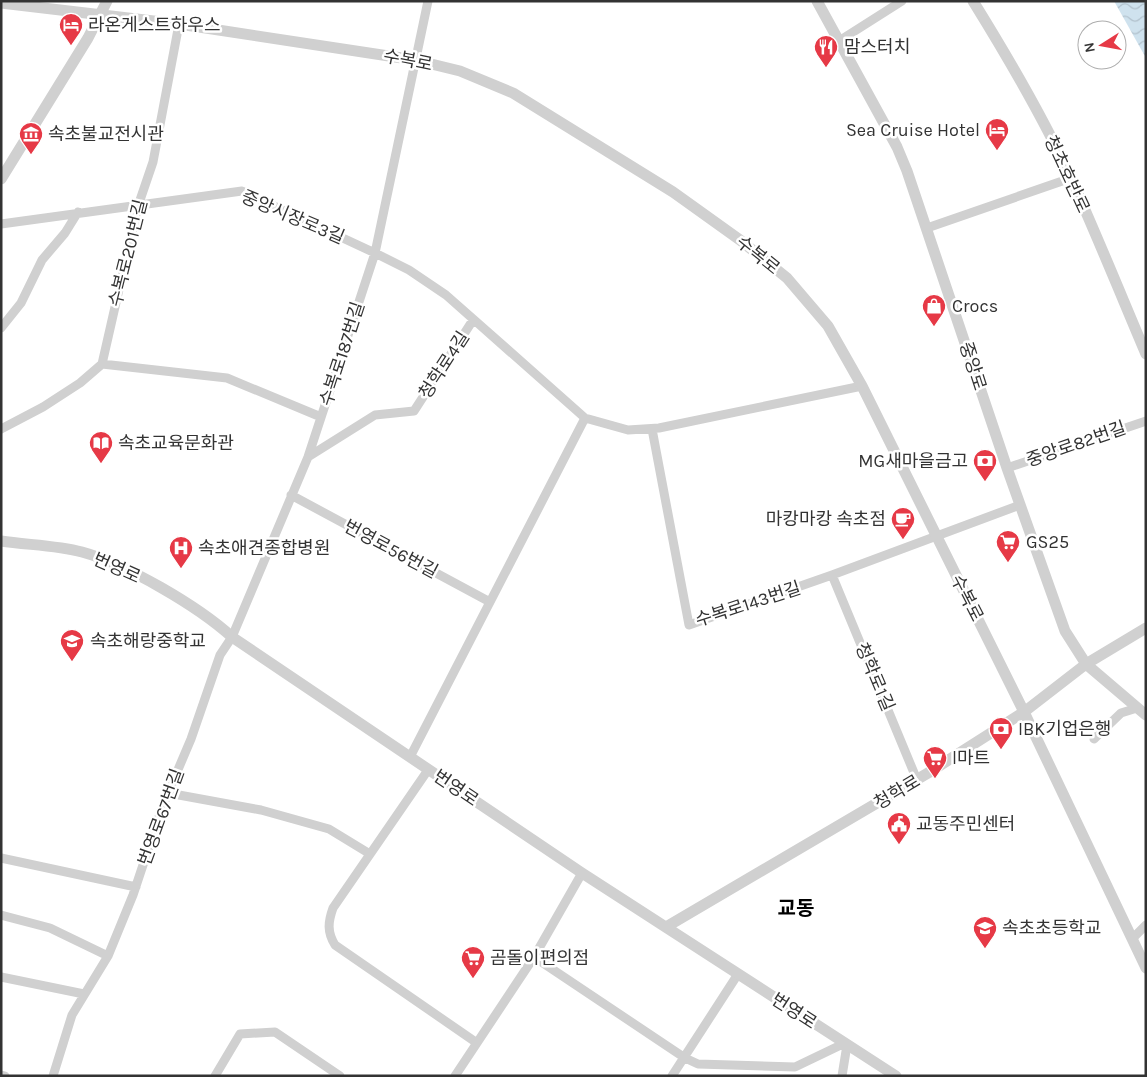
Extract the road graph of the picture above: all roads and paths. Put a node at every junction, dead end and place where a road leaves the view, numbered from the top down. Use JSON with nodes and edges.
{"nodes":[{"id":1,"x":107,"y":1,"type":"edge"},
{"id":2,"x":428,"y":1,"type":"edge"},
{"id":3,"x":817,"y":1,"type":"edge"},
{"id":4,"x":902,"y":1,"type":"edge"},
{"id":5,"x":973,"y":1,"type":"edge"},
{"id":6,"x":1,"y":3,"type":"edge"},
{"id":7,"x":99,"y":14,"type":"junction"},
{"id":8,"x":179,"y":24,"type":"junction"},
{"id":9,"x":839,"y":41,"type":"junction"},
{"id":10,"x":415,"y":60,"type":"junction"},
{"id":11,"x":1071,"y":178,"type":"junction"},
{"id":12,"x":1,"y":179,"type":"edge"},
{"id":13,"x":138,"y":206,"type":"junction"},
{"id":14,"x":78,"y":212,"type":"junction"},
{"id":15,"x":1,"y":224,"type":"edge"},
{"id":16,"x":928,"y":228,"type":"junction"},
{"id":17,"x":375,"y":253,"type":"junction"},
{"id":18,"x":473,"y":320,"type":"junction"},
{"id":19,"x":1,"y":328,"type":"edge"},
{"id":20,"x":1146,"y":354,"type":"edge"},
{"id":21,"x":102,"y":364,"type":"junction"},
{"id":22,"x":862,"y":386,"type":"junction"},
{"id":23,"x":321,"y":417,"type":"junction"},
{"id":24,"x":585,"y":418,"type":"junction"},
{"id":25,"x":1146,"y":421,"type":"edge"},
{"id":26,"x":1,"y":429,"type":"edge"},
{"id":27,"x":652,"y":429,"type":"junction"},
{"id":28,"x":308,"y":457,"type":"junction"},
{"id":29,"x":1007,"y":468,"type":"junction"},
{"id":30,"x":291,"y":496,"type":"junction"},
{"id":31,"x":1020,"y":505,"type":"junction"},
{"id":32,"x":935,"y":535,"type":"junction"},
{"id":33,"x":1,"y":540,"type":"edge"},
{"id":34,"x":832,"y":575,"type":"junction"},
{"id":35,"x":490,"y":602,"type":"junction"},
{"id":36,"x":1146,"y":628,"type":"edge"},
{"id":37,"x":232,"y":637,"type":"junction"},
{"id":38,"x":1086,"y":664,"type":"junction"},
{"id":39,"x":1024,"y":712,"type":"junction"},
{"id":40,"x":1141,"y":712,"type":"edge"},
{"id":41,"x":1094,"y":739,"type":"dead end"},
{"id":42,"x":410,"y":758,"type":"junction"},
{"id":43,"x":428,"y":770,"type":"junction"},
{"id":44,"x":917,"y":780,"type":"junction"},
{"id":45,"x":168,"y":793,"type":"junction"},
{"id":46,"x":370,"y":854,"type":"junction"},
{"id":47,"x":1,"y":858,"type":"edge"},
{"id":48,"x":582,"y":872,"type":"junction"},
{"id":49,"x":136,"y":887,"type":"junction"},
{"id":50,"x":1,"y":915,"type":"edge"},
{"id":51,"x":1146,"y":926,"type":"edge"},
{"id":52,"x":666,"y":927,"type":"junction"},
{"id":53,"x":1132,"y":939,"type":"junction"},
{"id":54,"x":108,"y":956,"type":"junction"},
{"id":55,"x":534,"y":957,"type":"junction"},
{"id":56,"x":1146,"y":968,"type":"edge"},
{"id":57,"x":738,"y":974,"type":"junction"},
{"id":58,"x":1,"y":977,"type":"edge"},
{"id":59,"x":84,"y":994,"type":"junction"},
{"id":60,"x":476,"y":1043,"type":"junction"},
{"id":61,"x":846,"y":1044,"type":"junction"},
{"id":62,"x":684,"y":1058,"type":"junction"},
{"id":63,"x":1,"y":1075,"type":"edge"},
{"id":64,"x":5,"y":1076,"type":"edge"},
{"id":65,"x":52,"y":1076,"type":"edge"},
{"id":66,"x":215,"y":1076,"type":"edge"},
{"id":67,"x":340,"y":1076,"type":"edge"},
{"id":68,"x":455,"y":1076,"type":"edge"},
{"id":69,"x":672,"y":1076,"type":"edge"},
{"id":70,"x":842,"y":1076,"type":"edge"},
{"id":71,"x":896,"y":1076,"type":"edge"}],
"edges":[{"from":1,"to":7,"type":"street"},
{"from":2,"to":10,"type":"street","name":"수복로187번길"},
{"from":3,"to":9,"type":"street","name":"중앙로"},
{"from":4,"to":9,"type":"street"},
{"from":5,"to":11,"type":"street","name":"청초호반로"},
{"from":6,"to":7,"type":"street","name":"수복로"},
{"from":7,"to":8,"type":"street","name":"수복로"},
{"from":7,"to":12,"type":"street"},
{"from":8,"to":10,"type":"street","name":"수복로"},
{"from":8,"to":13,"type":"street","name":"수복로201번길"},
{"from":9,"to":16,"type":"street","name":"중앙로"},
{"from":10,"to":17,"type":"street","name":"수복로187번길"},
{"from":10,"to":22,"type":"street","name":"수복로"},
{"from":11,"to":16,"type":"street"},
{"from":11,"to":20,"type":"street","name":"청초호반로"},
{"from":13,"to":14,"type":"street","name":"중앙시장로3길"},
{"from":13,"to":17,"type":"street","name":"중앙시장로3길"},
{"from":13,"to":21,"type":"street","name":"수복로201번길"},
{"from":14,"to":15,"type":"street","name":"중앙시장로3길"},
{"from":14,"to":19,"type":"street"},
{"from":16,"to":29,"type":"street","name":"중앙로"},
{"from":17,"to":18,"type":"street","name":"중앙시장로3길"},
{"from":17,"to":23,"type":"street","name":"수복로187번길"},
{"from":18,"to":24,"type":"street"},
{"from":18,"to":28,"type":"street","name":"청학로4길"},
{"from":21,"to":23,"type":"street"},
{"from":21,"to":26,"type":"street"},
{"from":22,"to":27,"type":"street"},
{"from":22,"to":32,"type":"street","name":"수복로"},
{"from":23,"to":28,"type":"street","name":"수복로187번길"},
{"from":24,"to":27,"type":"street"},
{"from":24,"to":35,"type":"street"},
{"from":25,"to":29,"type":"street","name":"중앙로82번길"},
{"from":27,"to":34,"type":"street","name":"수복로143번길"},
{"from":28,"to":30,"type":"street","name":"수복로187번길"},
{"from":29,"to":31,"type":"street","name":"중앙로"},
{"from":30,"to":35,"type":"street","name":"번영로56번길"},
{"from":30,"to":37,"type":"street","name":"수복로187번길"},
{"from":31,"to":32,"type":"street","name":"수복로143번길"},
{"from":31,"to":38,"type":"street","name":"중앙로"},
{"from":32,"to":34,"type":"street","name":"수복로143번길"},
{"from":32,"to":39,"type":"street","name":"수복로"},
{"from":33,"to":37,"type":"street","name":"번영로"},
{"from":34,"to":44,"type":"street","name":"청학로1길"},
{"from":35,"to":42,"type":"street"},
{"from":36,"to":38,"type":"street","name":"청학로"},
{"from":37,"to":42,"type":"street","name":"번영로"},
{"from":37,"to":45,"type":"street","name":"번영로67번길"},
{"from":38,"to":39,"type":"street","name":"청학로"},
{"from":38,"to":40,"type":"street","name":"중앙로"},
{"from":39,"to":44,"type":"street","name":"청학로"},
{"from":39,"to":53,"type":"street","name":"수복로"},
{"from":40,"to":41,"type":"street"},
{"from":42,"to":43,"type":"street","name":"번영로"},
{"from":43,"to":46,"type":"street"},
{"from":43,"to":48,"type":"street","name":"번영로"},
{"from":44,"to":52,"type":"street","name":"청학로"},
{"from":45,"to":46,"type":"street"},
{"from":45,"to":49,"type":"street","name":"번영로67번길"},
{"from":46,"to":60,"type":"street"},
{"from":47,"to":49,"type":"street"},
{"from":48,"to":52,"type":"street","name":"번영로"},
{"from":48,"to":55,"type":"street"},
{"from":49,"to":54,"type":"street","name":"번영로67번길"},
{"from":50,"to":54,"type":"street"},
{"from":51,"to":53,"type":"street"},
{"from":52,"to":57,"type":"street","name":"번영로"},
{"from":53,"to":56,"type":"street","name":"수복로"},
{"from":54,"to":59,"type":"street","name":"번영로67번길"},
{"from":55,"to":60,"type":"street"},
{"from":55,"to":62,"type":"street"},
{"from":57,"to":61,"type":"street","name":"번영로"},
{"from":57,"to":62,"type":"street"},
{"from":58,"to":59,"type":"street"},
{"from":59,"to":65,"type":"street","name":"번영로67번길"},
{"from":60,"to":68,"type":"street"},
{"from":61,"to":62,"type":"street"},
{"from":61,"to":70,"type":"street"},
{"from":61,"to":71,"type":"street","name":"번영로"},
{"from":62,"to":69,"type":"street"},
{"from":63,"to":64,"type":"street"},
{"from":66,"to":67,"type":"street"}]}
